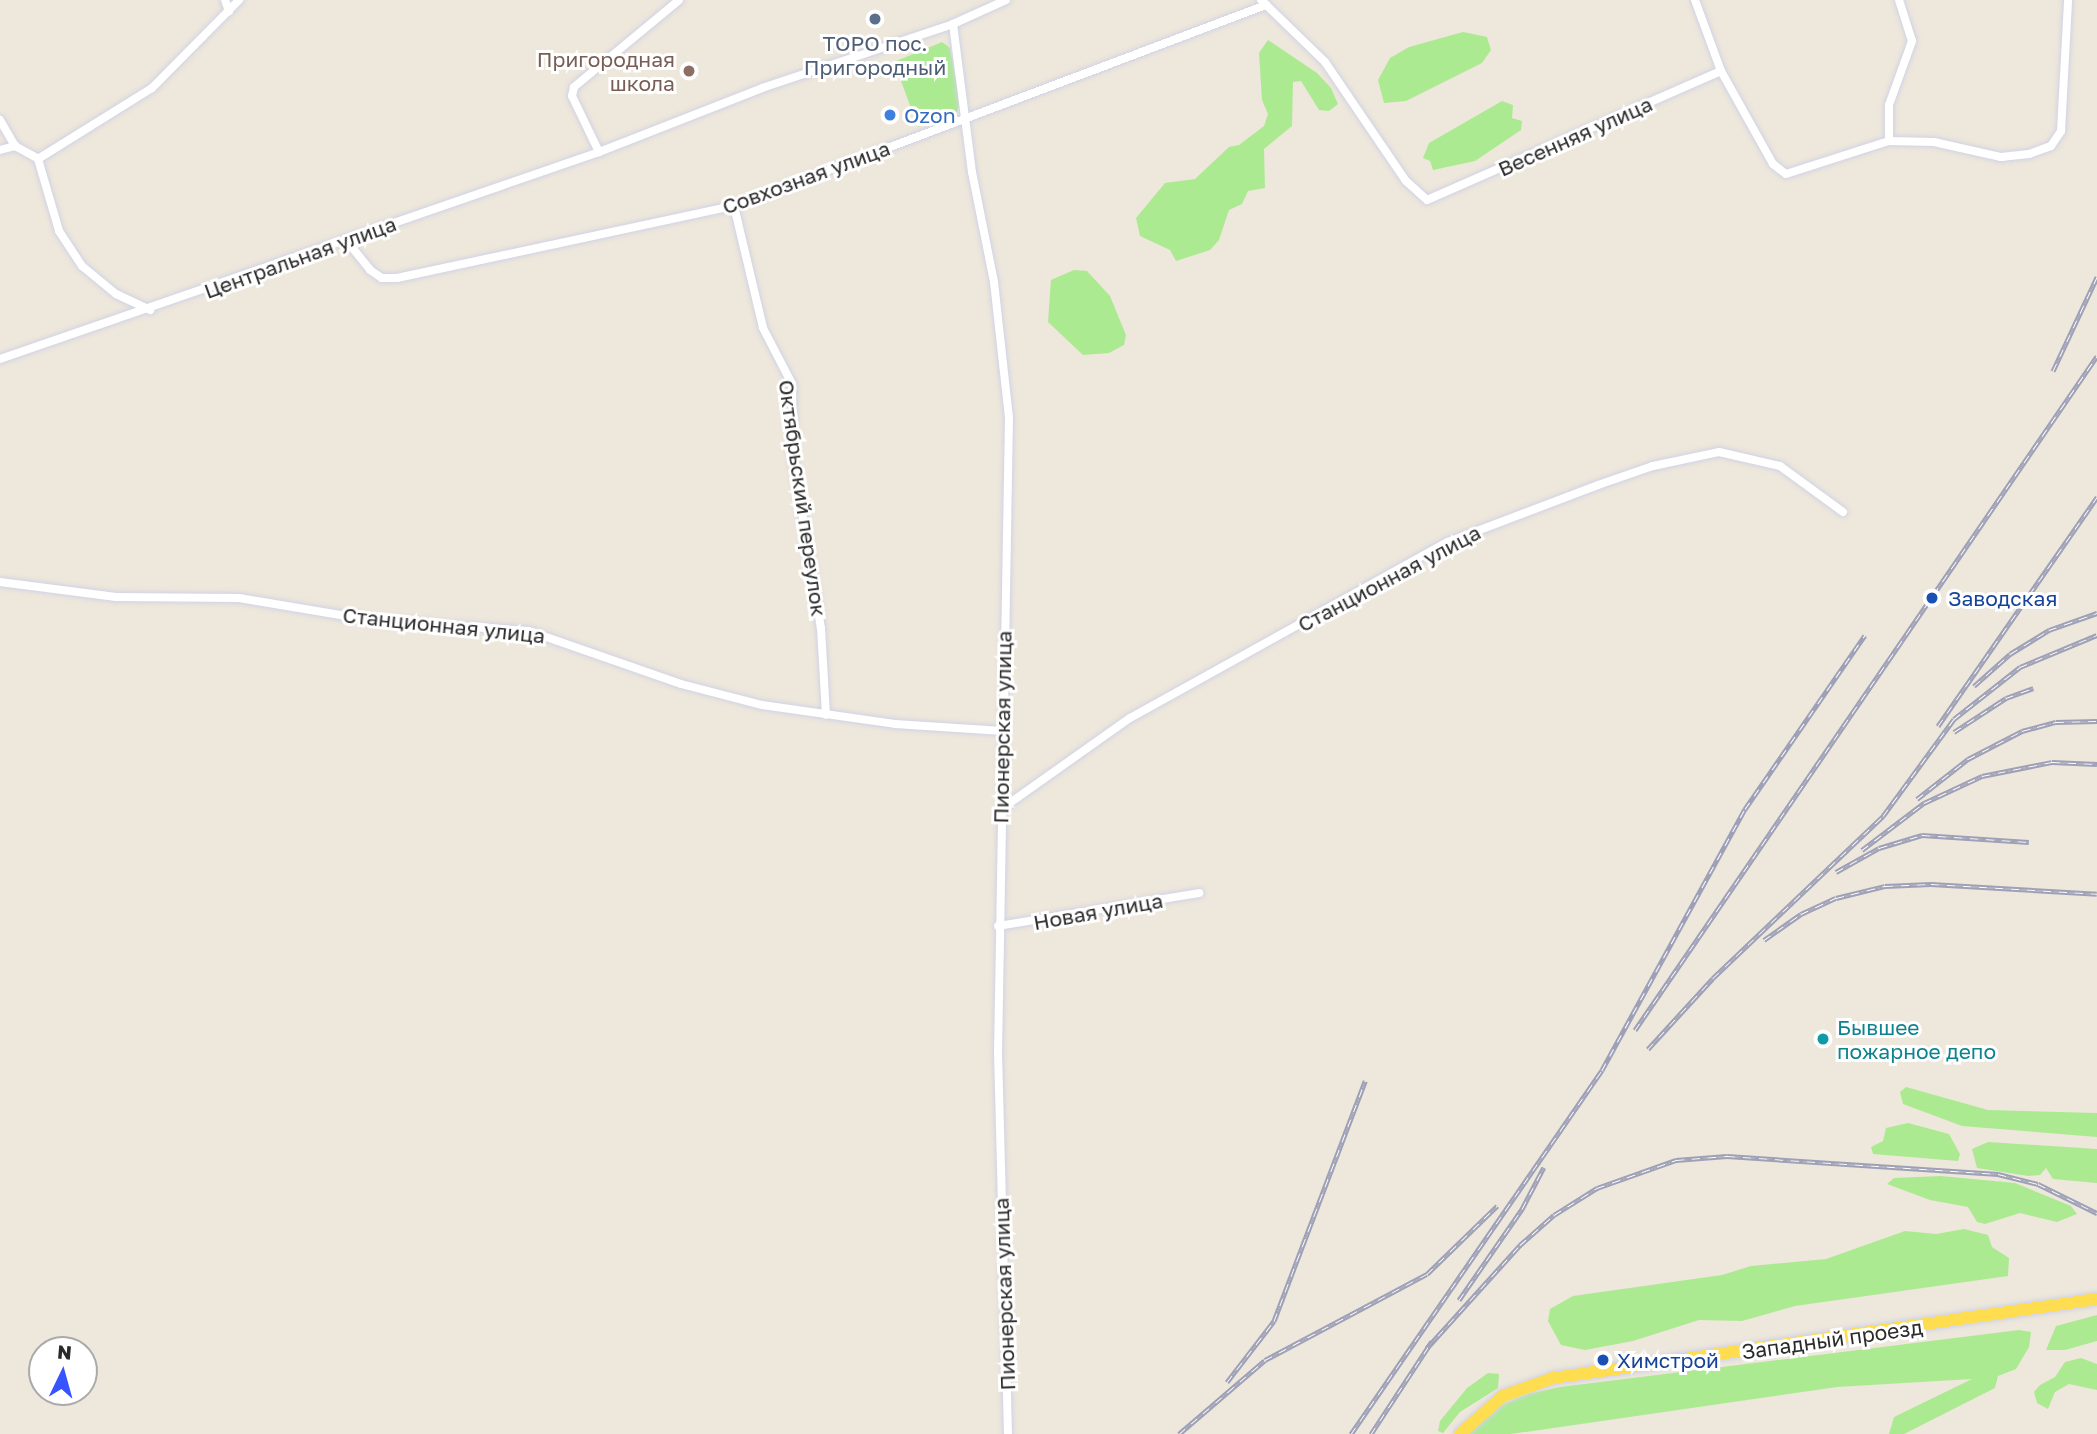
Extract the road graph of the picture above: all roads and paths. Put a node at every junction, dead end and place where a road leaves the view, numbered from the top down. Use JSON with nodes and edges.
{"nodes":[{"id":1,"x":225,"y":0,"type":"edge"},
{"id":2,"x":239,"y":0,"type":"edge"},
{"id":3,"x":679,"y":0,"type":"edge"},
{"id":4,"x":1006,"y":0,"type":"edge"},
{"id":5,"x":1695,"y":0,"type":"edge"},
{"id":6,"x":1899,"y":0,"type":"edge"},
{"id":7,"x":2068,"y":0,"type":"edge"},
{"id":8,"x":1263,"y":2,"type":"edge"},
{"id":9,"x":229,"y":11,"type":"junction"},
{"id":10,"x":953,"y":24,"type":"junction"},
{"id":11,"x":1721,"y":71,"type":"junction"},
{"id":12,"x":967,"y":117,"type":"junction"},
{"id":13,"x":0,"y":120,"type":"edge"},
{"id":14,"x":1889,"y":141,"type":"junction"},
{"id":15,"x":15,"y":146,"type":"junction"},
{"id":16,"x":0,"y":150,"type":"edge"},
{"id":17,"x":599,"y":152,"type":"junction"},
{"id":18,"x":38,"y":159,"type":"junction"},
{"id":19,"x":734,"y":206,"type":"junction"},
{"id":20,"x":346,"y":240,"type":"junction"},
{"id":21,"x":151,"y":310,"type":"junction"},
{"id":22,"x":0,"y":359,"type":"edge"},
{"id":23,"x":1843,"y":512,"type":"dead end"},
{"id":24,"x":0,"y":582,"type":"edge"},
{"id":25,"x":826,"y":715,"type":"junction"},
{"id":26,"x":1003,"y":731,"type":"junction"},
{"id":27,"x":1000,"y":810,"type":"junction"},
{"id":28,"x":1199,"y":893,"type":"dead end"},
{"id":29,"x":998,"y":926,"type":"junction"},
{"id":30,"x":2097,"y":1300,"type":"edge"},
{"id":31,"x":1008,"y":1434,"type":"edge"},
{"id":32,"x":1460,"y":1434,"type":"edge"}],
"edges":[{"from":1,"to":9,"type":"street"},
{"from":2,"to":9,"type":"street"},
{"from":3,"to":17,"type":"street"},
{"from":4,"to":10,"type":"street","name":"Центральная улица"},
{"from":5,"to":11,"type":"street"},
{"from":6,"to":14,"type":"street"},
{"from":7,"to":14,"type":"street"},
{"from":8,"to":11,"type":"street","name":"Весенняя улица"},
{"from":8,"to":12,"type":"street","name":"Совхозная улица"},
{"from":9,"to":18,"type":"street"},
{"from":10,"to":12,"type":"street","name":"Пионерская улица"},
{"from":10,"to":17,"type":"street","name":"Центральная улица"},
{"from":11,"to":14,"type":"street"},
{"from":12,"to":19,"type":"street","name":"Совхозная улица"},
{"from":12,"to":26,"type":"street","name":"Пионерская улица"},
{"from":13,"to":15,"type":"street"},
{"from":15,"to":16,"type":"street"},
{"from":15,"to":18,"type":"street"},
{"from":17,"to":20,"type":"street","name":"Центральная улица"},
{"from":18,"to":21,"type":"street"},
{"from":19,"to":20,"type":"street","name":"Совхозная улица"},
{"from":19,"to":25,"type":"street","name":"Октябрьский переулок"},
{"from":20,"to":21,"type":"street","name":"Центральная улица"},
{"from":21,"to":22,"type":"street","name":"Центральная улица"},
{"from":23,"to":27,"type":"street","name":"Станционная улица"},
{"from":24,"to":25,"type":"street","name":"Станционная улица"},
{"from":25,"to":26,"type":"street","name":"Станционная улица"},
{"from":26,"to":27,"type":"street","name":"Пионерская улица"},
{"from":27,"to":29,"type":"street","name":"Пионерская улица"},
{"from":28,"to":29,"type":"street","name":"Новая улица"},
{"from":29,"to":31,"type":"street","name":"Пионерская улица"},
{"from":30,"to":32,"type":"main road","name":"Западный проезд"}]}
